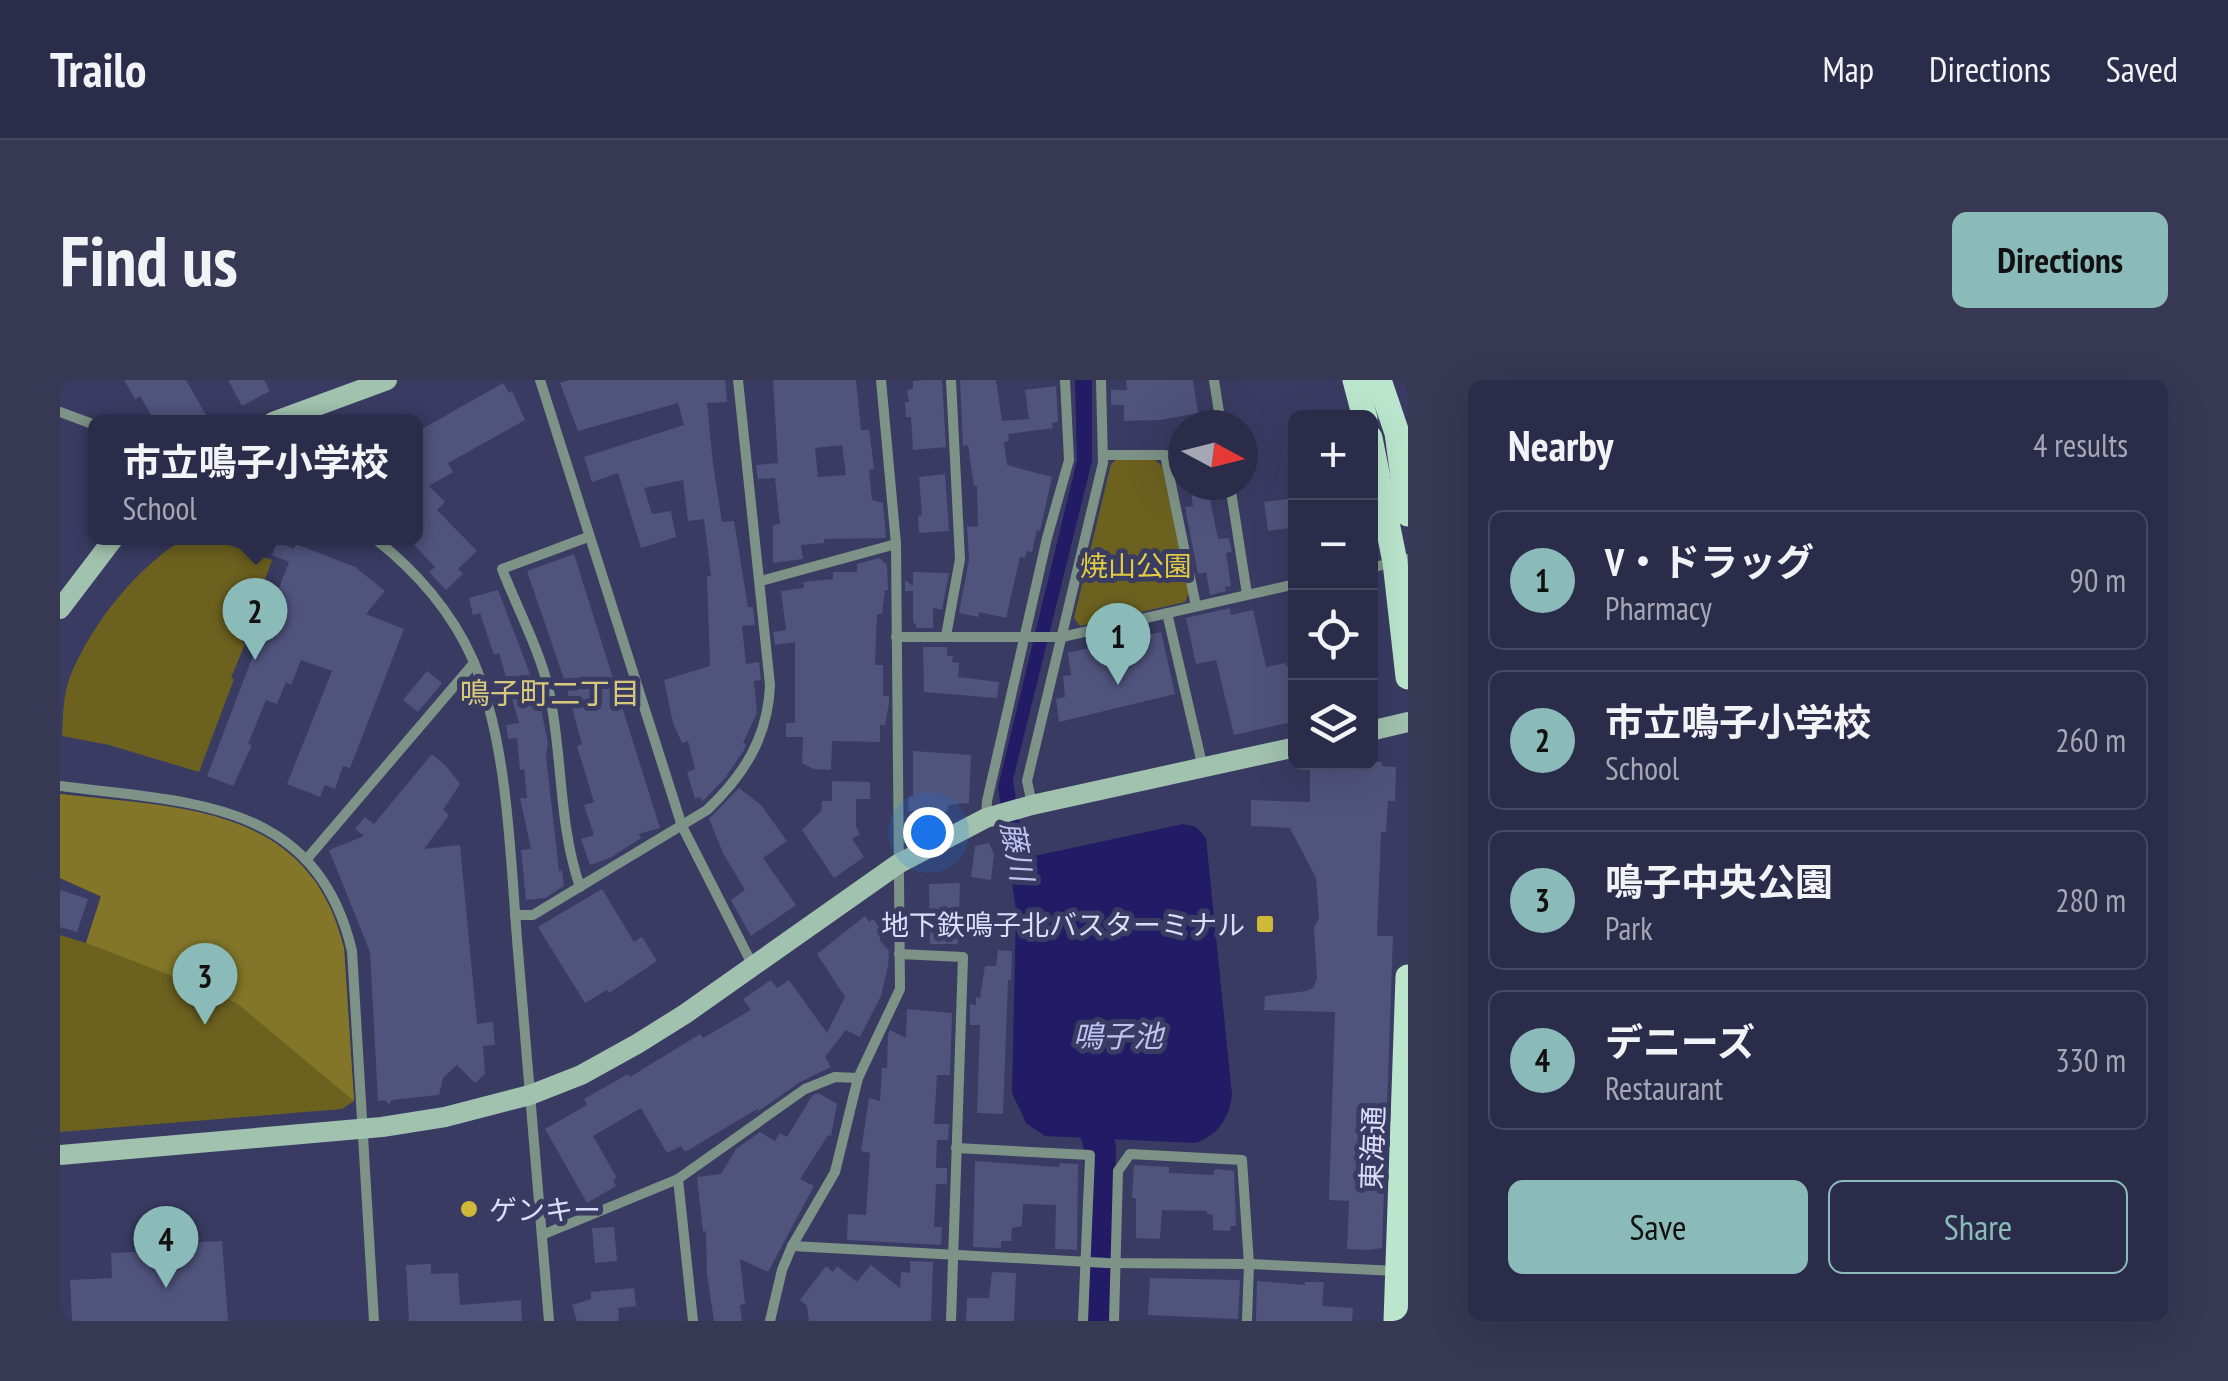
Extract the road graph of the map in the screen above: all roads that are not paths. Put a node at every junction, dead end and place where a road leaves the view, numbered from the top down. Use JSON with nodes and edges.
{"nodes":[{"id":1,"x":386,"y":380,"type":"edge"},
{"id":2,"x":540,"y":380,"type":"edge"},
{"id":3,"x":738,"y":380,"type":"edge"},
{"id":4,"x":881,"y":380,"type":"edge"},
{"id":5,"x":951,"y":380,"type":"edge"},
{"id":6,"x":1066,"y":380,"type":"edge"},
{"id":7,"x":1102,"y":380,"type":"edge"},
{"id":8,"x":1214,"y":380,"type":"edge"},
{"id":9,"x":1355,"y":380,"type":"edge"},
{"id":10,"x":1378,"y":380,"type":"edge"},
{"id":11,"x":1219,"y":410,"type":"edge"},
{"id":12,"x":1363,"y":410,"type":"edge"},
{"id":13,"x":60,"y":412,"type":"edge"},
{"id":14,"x":292,"y":415,"type":"edge"},
{"id":15,"x":88,"y":422,"type":"edge"},
{"id":16,"x":1103,"y":455,"type":"junction"},
{"id":17,"x":1378,"y":486,"type":"edge"},
{"id":18,"x":1232,"y":500,"type":"edge"},
{"id":19,"x":1408,"y":514,"type":"edge"},
{"id":20,"x":588,"y":536,"type":"junction"},
{"id":21,"x":896,"y":544,"type":"junction"},
{"id":22,"x":109,"y":545,"type":"edge"},
{"id":23,"x":383,"y":545,"type":"edge"},
{"id":24,"x":1391,"y":563,"type":"edge"},
{"id":25,"x":761,"y":582,"type":"junction"},
{"id":26,"x":1288,"y":586,"type":"edge"},
{"id":27,"x":1247,"y":594,"type":"junction"},
{"id":28,"x":1196,"y":606,"type":"junction"},
{"id":29,"x":60,"y":609,"type":"edge"},
{"id":30,"x":1167,"y":613,"type":"junction"},
{"id":31,"x":946,"y":636,"type":"junction"},
{"id":32,"x":896,"y":637,"type":"junction"},
{"id":33,"x":1028,"y":637,"type":"junction"},
{"id":34,"x":1059,"y":637,"type":"junction"},
{"id":35,"x":474,"y":663,"type":"junction"},
{"id":36,"x":1408,"y":677,"type":"edge"},
{"id":37,"x":1408,"y":722,"type":"edge"},
{"id":38,"x":1378,"y":728,"type":"edge"},
{"id":39,"x":1288,"y":750,"type":"edge"},
{"id":40,"x":1203,"y":768,"type":"junction"},
{"id":41,"x":60,"y":786,"type":"edge"},
{"id":42,"x":1027,"y":806,"type":"junction"},
{"id":43,"x":991,"y":817,"type":"junction"},
{"id":44,"x":682,"y":826,"type":"junction"},
{"id":45,"x":306,"y":860,"type":"junction"},
{"id":46,"x":898,"y":864,"type":"junction"},
{"id":47,"x":580,"y":887,"type":"junction"},
{"id":48,"x":515,"y":915,"type":"junction"},
{"id":49,"x":900,"y":954,"type":"junction"},
{"id":50,"x":753,"y":966,"type":"junction"},
{"id":51,"x":1408,"y":977,"type":"edge"},
{"id":52,"x":858,"y":1078,"type":"junction"},
{"id":53,"x":530,"y":1095,"type":"junction"},
{"id":54,"x":364,"y":1130,"type":"junction"},
{"id":55,"x":956,"y":1148,"type":"junction"},
{"id":56,"x":60,"y":1155,"type":"edge"},
{"id":57,"x":678,"y":1179,"type":"junction"},
{"id":58,"x":542,"y":1235,"type":"junction"},
{"id":59,"x":792,"y":1246,"type":"junction"},
{"id":60,"x":952,"y":1253,"type":"junction"},
{"id":61,"x":1089,"y":1262,"type":"junction"},
{"id":62,"x":1112,"y":1263,"type":"junction"},
{"id":63,"x":1249,"y":1264,"type":"junction"},
{"id":64,"x":1403,"y":1271,"type":"edge"},
{"id":65,"x":374,"y":1321,"type":"edge"},
{"id":66,"x":549,"y":1321,"type":"edge"},
{"id":67,"x":693,"y":1321,"type":"edge"},
{"id":68,"x":770,"y":1321,"type":"edge"},
{"id":69,"x":952,"y":1321,"type":"edge"},
{"id":70,"x":1083,"y":1321,"type":"edge"},
{"id":71,"x":1114,"y":1321,"type":"edge"},
{"id":72,"x":1247,"y":1321,"type":"edge"},
{"id":73,"x":1396,"y":1321,"type":"edge"}],
"edges":[{"from":1,"to":14,"type":"street"},
{"from":2,"to":20,"type":"street"},
{"from":3,"to":25,"type":"street"},
{"from":4,"to":21,"type":"street"},
{"from":5,"to":31,"type":"street"},
{"from":6,"to":33,"type":"street"},
{"from":7,"to":16,"type":"street"},
{"from":8,"to":11,"type":"street"},
{"from":9,"to":12,"type":"main road"},
{"from":10,"to":19,"type":"main road"},
{"from":13,"to":15,"type":"street"},
{"from":16,"to":28,"type":"street"},
{"from":16,"to":34,"type":"street"},
{"from":17,"to":24,"type":"main road"},
{"from":18,"to":27,"type":"street"},
{"from":20,"to":44,"type":"street"},
{"from":20,"to":47,"type":"street"},
{"from":21,"to":25,"type":"street"},
{"from":21,"to":32,"type":"street"},
{"from":22,"to":29,"type":"street"},
{"from":23,"to":35,"type":"street"},
{"from":24,"to":36,"type":"main road"},
{"from":25,"to":44,"type":"street"},
{"from":26,"to":27,"type":"street"},
{"from":27,"to":28,"type":"street"},
{"from":28,"to":30,"type":"street"},
{"from":30,"to":34,"type":"street"},
{"from":30,"to":40,"type":"street"},
{"from":31,"to":32,"type":"street"},
{"from":31,"to":33,"type":"street"},
{"from":32,"to":46,"type":"street"},
{"from":33,"to":34,"type":"street"},
{"from":33,"to":43,"type":"street"},
{"from":34,"to":42,"type":"street"},
{"from":35,"to":45,"type":"street"},
{"from":35,"to":48,"type":"street"},
{"from":37,"to":38,"type":"street"},
{"from":39,"to":40,"type":"street"},
{"from":40,"to":42,"type":"street"},
{"from":41,"to":45,"type":"street"},
{"from":42,"to":43,"type":"street"},
{"from":43,"to":46,"type":"street"},
{"from":44,"to":47,"type":"street"},
{"from":44,"to":50,"type":"street"},
{"from":45,"to":54,"type":"street"},
{"from":46,"to":49,"type":"street"},
{"from":46,"to":50,"type":"street"},
{"from":47,"to":48,"type":"street"},
{"from":48,"to":53,"type":"street"},
{"from":49,"to":52,"type":"street"},
{"from":49,"to":55,"type":"street"},
{"from":50,"to":53,"type":"street"},
{"from":51,"to":64,"type":"main road","name":"東海通"},
{"from":52,"to":57,"type":"street"},
{"from":52,"to":59,"type":"street"},
{"from":53,"to":54,"type":"street"},
{"from":53,"to":58,"type":"street"},
{"from":54,"to":56,"type":"street"},
{"from":54,"to":65,"type":"street"},
{"from":55,"to":60,"type":"street"},
{"from":55,"to":61,"type":"street"},
{"from":57,"to":58,"type":"street"},
{"from":57,"to":67,"type":"street"},
{"from":58,"to":66,"type":"street"},
{"from":59,"to":60,"type":"street"},
{"from":59,"to":68,"type":"street"},
{"from":60,"to":61,"type":"street"},
{"from":60,"to":69,"type":"street"},
{"from":61,"to":62,"type":"street"},
{"from":61,"to":70,"type":"street"},
{"from":62,"to":63,"type":"street"},
{"from":62,"to":63,"type":"street"},
{"from":62,"to":71,"type":"street"},
{"from":63,"to":64,"type":"street"},
{"from":63,"to":72,"type":"street"},
{"from":64,"to":73,"type":"main road","name":"東海通"}]}
